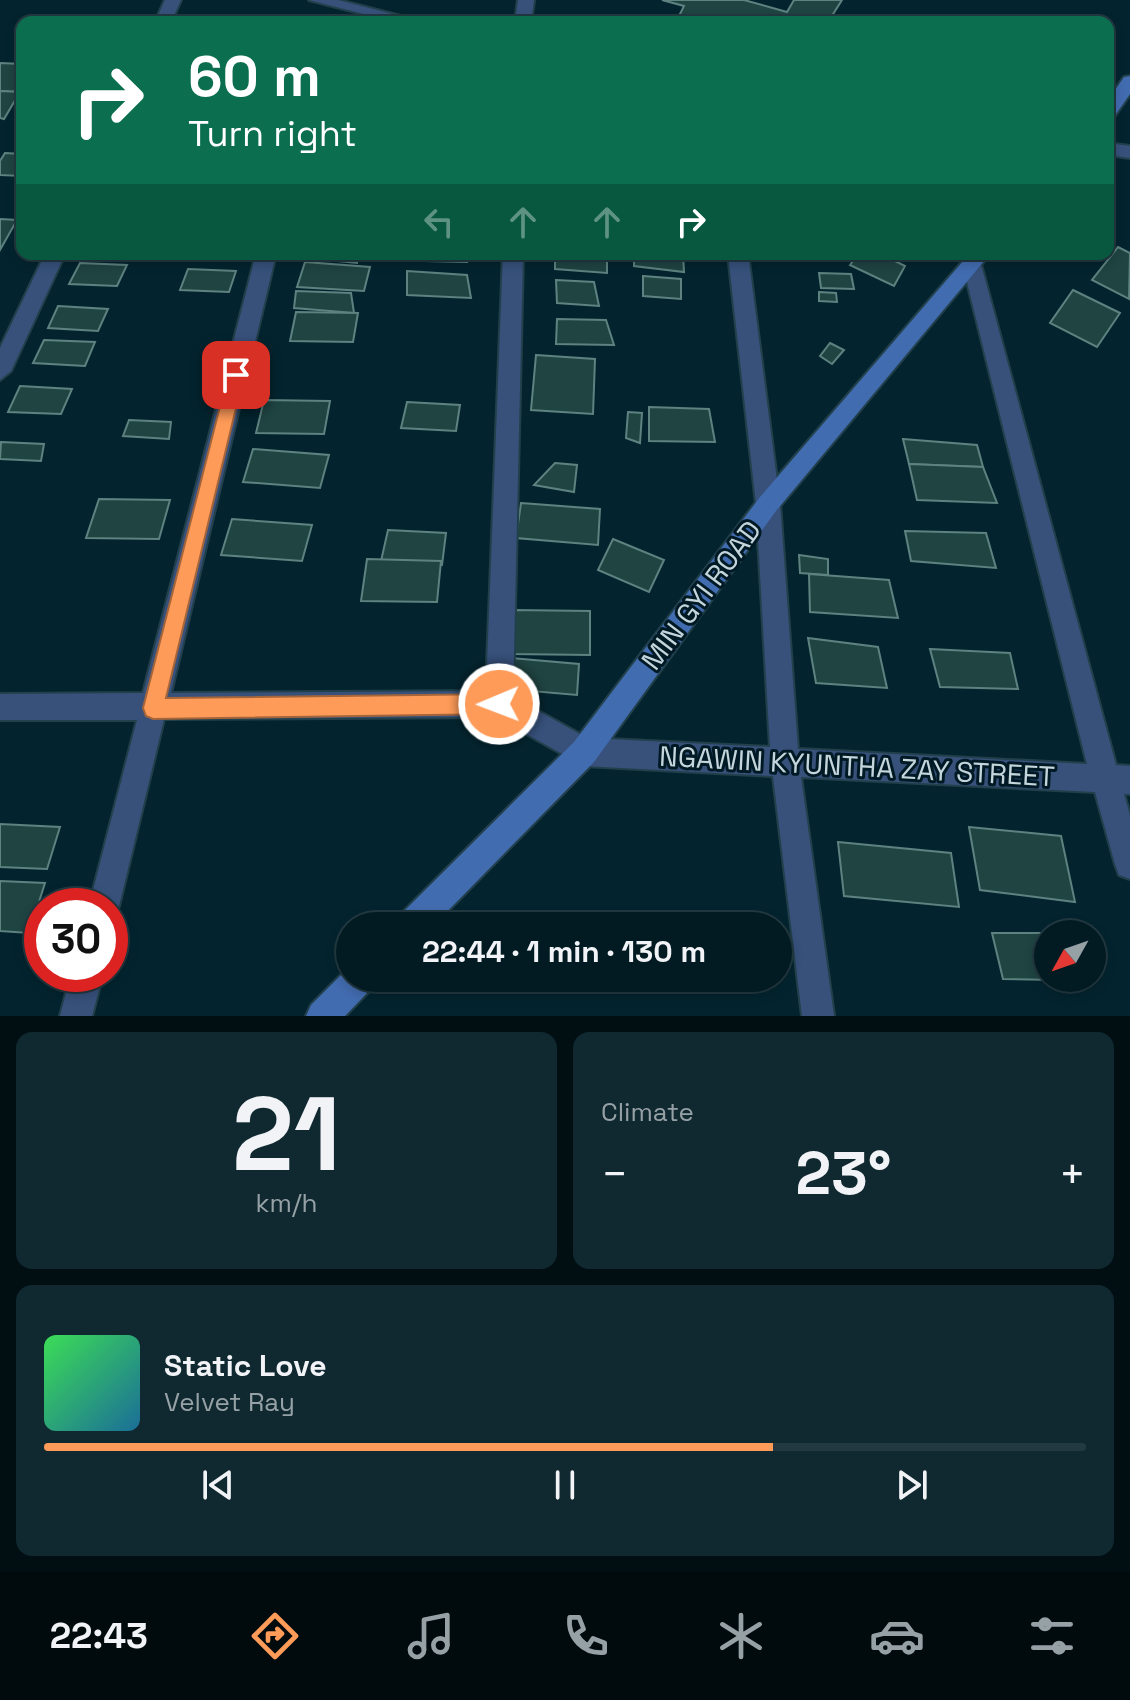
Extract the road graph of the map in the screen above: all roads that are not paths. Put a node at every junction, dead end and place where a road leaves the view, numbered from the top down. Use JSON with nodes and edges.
{"nodes":[{"id":1,"x":322,"y":2,"type":"edge"},
{"id":2,"x":388,"y":16,"type":"edge"},
{"id":3,"x":1130,"y":81,"type":"edge"},
{"id":4,"x":1114,"y":104,"type":"edge"},
{"id":5,"x":52,"y":260,"type":"edge"},
{"id":6,"x":265,"y":260,"type":"edge"},
{"id":7,"x":513,"y":260,"type":"edge"},
{"id":8,"x":739,"y":260,"type":"edge"},
{"id":9,"x":974,"y":260,"type":"edge"},
{"id":10,"x":977,"y":260,"type":"edge"},
{"id":11,"x":0,"y":371,"type":"edge"},
{"id":12,"x":768,"y":504,"type":"junction"},
{"id":13,"x":499,"y":704,"type":"junction"},
{"id":14,"x":0,"y":707,"type":"edge"},
{"id":15,"x":153,"y":708,"type":"junction"},
{"id":16,"x":584,"y":752,"type":"junction"},
{"id":17,"x":785,"y":762,"type":"junction"},
{"id":18,"x":1117,"y":780,"type":"edge"},
{"id":19,"x":1130,"y":864,"type":"edge"},
{"id":20,"x":108,"y":888,"type":"edge"},
{"id":21,"x":425,"y":912,"type":"edge"},
{"id":22,"x":82,"y":992,"type":"edge"},
{"id":23,"x":346,"y":992,"type":"edge"},
{"id":24,"x":76,"y":1016,"type":"edge"},
{"id":25,"x":322,"y":1016,"type":"edge"},
{"id":26,"x":818,"y":1016,"type":"edge"}],
"edges":[{"from":1,"to":2,"type":"street"},
{"from":3,"to":4,"type":"main road"},
{"from":5,"to":11,"type":"street"},
{"from":6,"to":15,"type":"street"},
{"from":7,"to":13,"type":"street"},
{"from":8,"to":12,"type":"street"},
{"from":9,"to":12,"type":"main road","name":"MIN GYI ROAD"},
{"from":10,"to":18,"type":"street"},
{"from":12,"to":16,"type":"main road","name":"MIN GYI ROAD"},
{"from":12,"to":17,"type":"street"},
{"from":13,"to":15,"type":"street"},
{"from":13,"to":16,"type":"street"},
{"from":14,"to":15,"type":"street"},
{"from":15,"to":20,"type":"street"},
{"from":16,"to":17,"type":"street","name":"NGAWIN KYUNTHA ZAY STREET"},
{"from":16,"to":21,"type":"main road","name":"MIN GYI ROAD"},
{"from":17,"to":18,"type":"street","name":"NGAWIN KYUNTHA ZAY STREET"},
{"from":17,"to":26,"type":"street"},
{"from":18,"to":19,"type":"street"},
{"from":22,"to":24,"type":"street"},
{"from":23,"to":25,"type":"main road"}]}
